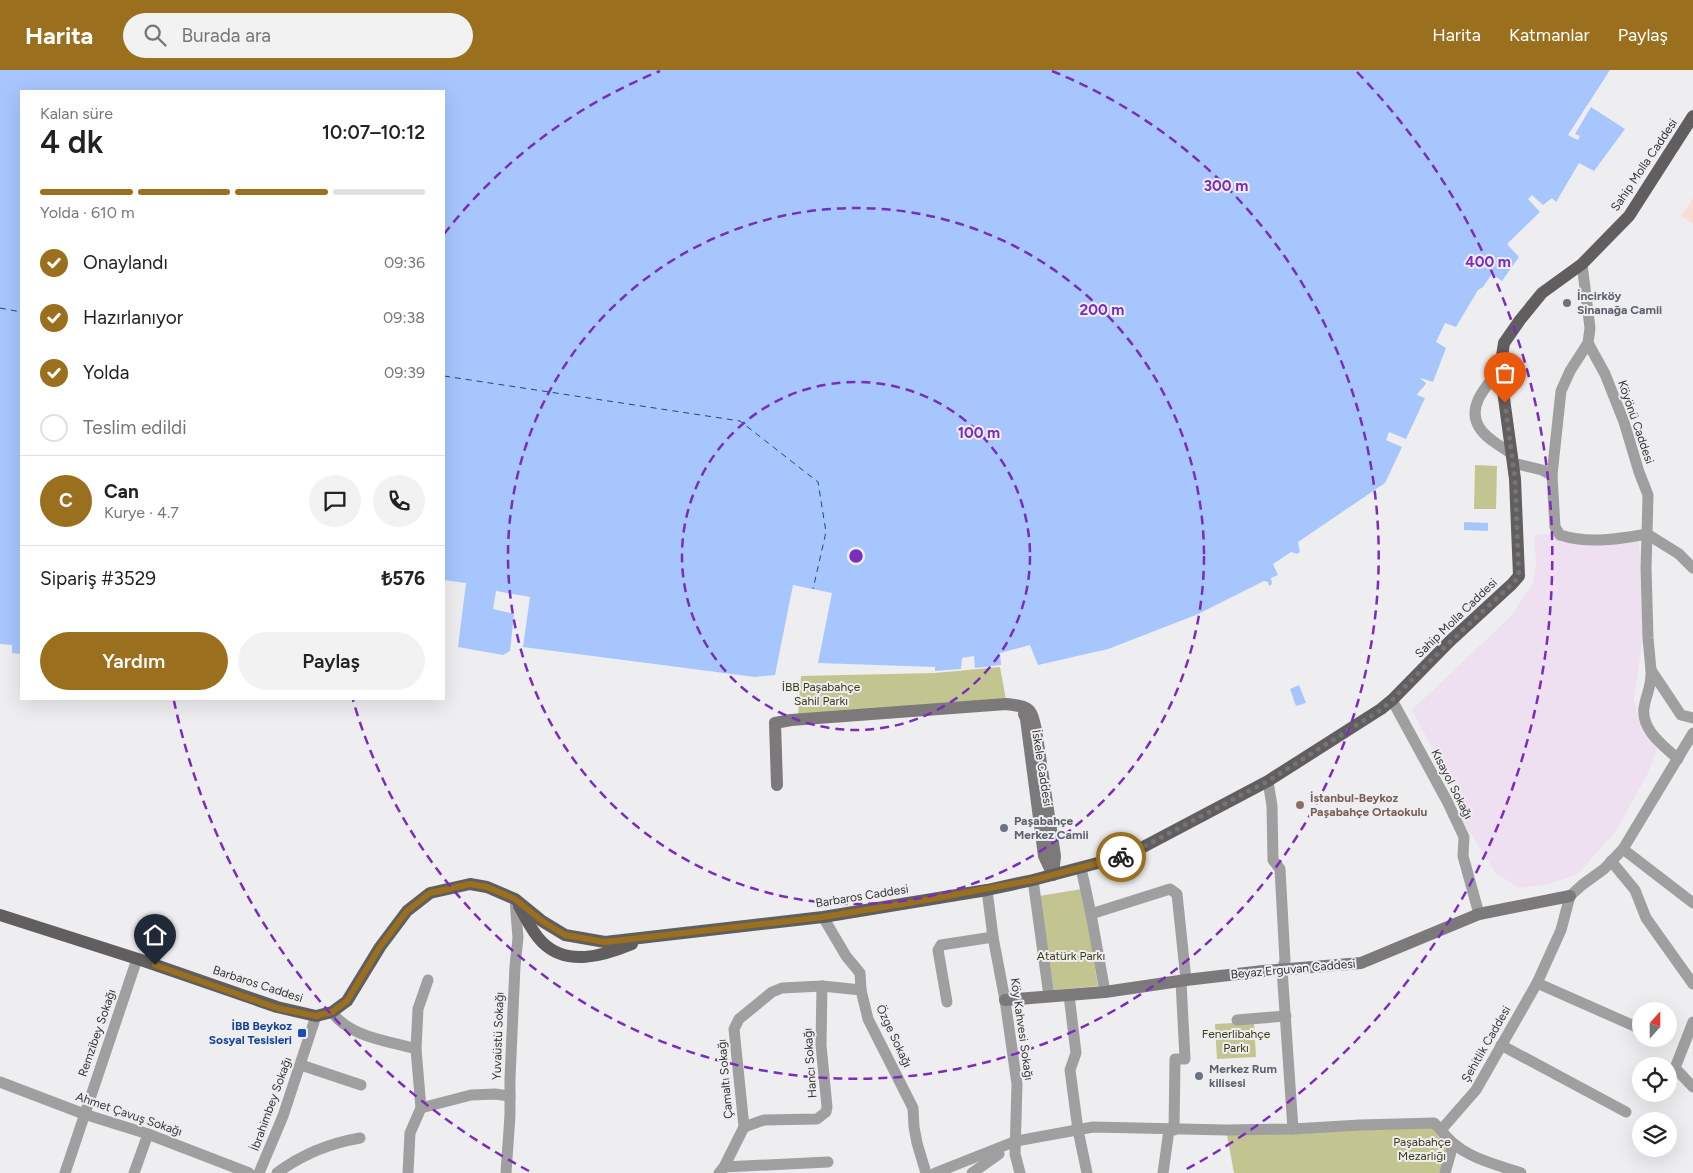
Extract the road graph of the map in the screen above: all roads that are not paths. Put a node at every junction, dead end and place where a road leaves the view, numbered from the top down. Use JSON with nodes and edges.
{"nodes":[{"id":1,"x":1693,"y":116,"type":"edge"},
{"id":2,"x":1582,"y":264,"type":"junction"},
{"id":3,"x":1588,"y":343,"type":"junction"},
{"id":4,"x":1500,"y":369,"type":"junction"},
{"id":5,"x":1513,"y":458,"type":"junction"},
{"id":6,"x":1552,"y":475,"type":"junction"},
{"id":7,"x":1647,"y":534,"type":"junction"},
{"id":8,"x":1693,"y":568,"type":"edge"},
{"id":9,"x":1651,"y":670,"type":"junction"},
{"id":10,"x":1392,"y":700,"type":"junction"},
{"id":11,"x":1693,"y":718,"type":"edge"},
{"id":12,"x":1693,"y":733,"type":"edge"},
{"id":13,"x":1678,"y":759,"type":"junction"},
{"id":14,"x":1268,"y":781,"type":"junction"},
{"id":15,"x":777,"y":786,"type":"dead end"},
{"id":16,"x":1623,"y":849,"type":"junction"},
{"id":17,"x":1611,"y":860,"type":"junction"},
{"id":18,"x":1081,"y":868,"type":"junction"},
{"id":19,"x":1053,"y":875,"type":"junction"},
{"id":20,"x":1033,"y":880,"type":"junction"},
{"id":21,"x":987,"y":890,"type":"junction"},
{"id":22,"x":1570,"y":896,"type":"junction"},
{"id":23,"x":515,"y":899,"type":"junction"},
{"id":24,"x":1693,"y":904,"type":"edge"},
{"id":25,"x":1091,"y":914,"type":"junction"},
{"id":26,"x":1479,"y":914,"type":"junction"},
{"id":27,"x":0,"y":915,"type":"edge"},
{"id":28,"x":823,"y":917,"type":"junction"},
{"id":29,"x":644,"y":937,"type":"junction"},
{"id":30,"x":993,"y":937,"type":"junction"},
{"id":31,"x":137,"y":959,"type":"junction"},
{"id":32,"x":1282,"y":969,"type":"junction"},
{"id":33,"x":428,"y":980,"type":"dead end"},
{"id":34,"x":1183,"y":981,"type":"junction"},
{"id":35,"x":1537,"y":983,"type":"junction"},
{"id":36,"x":1693,"y":984,"type":"edge"},
{"id":37,"x":822,"y":986,"type":"junction"},
{"id":38,"x":861,"y":990,"type":"junction"},
{"id":39,"x":1105,"y":992,"type":"junction"},
{"id":40,"x":1069,"y":995,"type":"junction"},
{"id":41,"x":1049,"y":996,"type":"junction"},
{"id":42,"x":1005,"y":1000,"type":"junction"},
{"id":43,"x":947,"y":1002,"type":"dead end"},
{"id":44,"x":332,"y":1012,"type":"junction"},
{"id":45,"x":316,"y":1016,"type":"junction"},
{"id":46,"x":1286,"y":1016,"type":"junction"},
{"id":47,"x":1236,"y":1020,"type":"dead end"},
{"id":48,"x":1693,"y":1022,"type":"edge"},
{"id":49,"x":1632,"y":1025,"type":"edge"},
{"id":50,"x":1500,"y":1045,"type":"junction"},
{"id":51,"x":416,"y":1049,"type":"junction"},
{"id":52,"x":300,"y":1065,"type":"junction"},
{"id":53,"x":0,"y":1082,"type":"edge"},
{"id":54,"x":361,"y":1085,"type":"dead end"},
{"id":55,"x":1693,"y":1087,"type":"edge"},
{"id":56,"x":510,"y":1096,"type":"junction"},
{"id":57,"x":421,"y":1108,"type":"junction"},
{"id":58,"x":1626,"y":1112,"type":"dead end"},
{"id":59,"x":84,"y":1114,"type":"junction"},
{"id":60,"x":744,"y":1127,"type":"junction"},
{"id":61,"x":1293,"y":1129,"type":"junction"},
{"id":62,"x":1078,"y":1130,"type":"junction"},
{"id":63,"x":1171,"y":1130,"type":"junction"},
{"id":64,"x":1441,"y":1130,"type":"junction"},
{"id":65,"x":148,"y":1134,"type":"junction"},
{"id":66,"x":360,"y":1138,"type":"dead end"},
{"id":67,"x":1016,"y":1141,"type":"junction"},
{"id":68,"x":1453,"y":1145,"type":"junction"},
{"id":69,"x":828,"y":1162,"type":"dead end"},
{"id":70,"x":722,"y":1170,"type":"edge"},
{"id":71,"x":64,"y":1173,"type":"edge"},
{"id":72,"x":134,"y":1173,"type":"edge"},
{"id":73,"x":249,"y":1173,"type":"edge"},
{"id":74,"x":259,"y":1173,"type":"edge"},
{"id":75,"x":277,"y":1173,"type":"edge"},
{"id":76,"x":408,"y":1173,"type":"edge"},
{"id":77,"x":506,"y":1173,"type":"edge"},
{"id":78,"x":926,"y":1173,"type":"edge"},
{"id":79,"x":935,"y":1173,"type":"edge"},
{"id":80,"x":972,"y":1173,"type":"edge"},
{"id":81,"x":1020,"y":1173,"type":"edge"},
{"id":82,"x":1086,"y":1173,"type":"edge"},
{"id":83,"x":1163,"y":1173,"type":"edge"},
{"id":84,"x":1445,"y":1173,"type":"edge"},
{"id":85,"x":1521,"y":1173,"type":"edge"}],
"edges":[{"from":1,"to":2,"type":"main road","name":"Sahip Molla Caddesi"},
{"from":2,"to":3,"type":"street"},
{"from":2,"to":4,"type":"main road","name":"Sahip Molla Caddesi"},
{"from":3,"to":6,"type":"street"},
{"from":3,"to":7,"type":"street","name":"Köyönü Caddesi"},
{"from":4,"to":5,"type":"main road","name":"Sahip Molla Caddesi"},
{"from":4,"to":5,"type":"street"},
{"from":5,"to":6,"type":"street"},
{"from":5,"to":10,"type":"main road","name":"Sahip Molla Caddesi"},
{"from":6,"to":7,"type":"street"},
{"from":7,"to":8,"type":"street"},
{"from":7,"to":9,"type":"street","name":"Köyönü Caddesi"},
{"from":9,"to":11,"type":"street"},
{"from":9,"to":13,"type":"street","name":"Köyönü Caddesi"},
{"from":10,"to":14,"type":"main road","name":"Sahip Molla Caddesi"},
{"from":10,"to":26,"type":"street","name":"Kısayol Sokağı"},
{"from":12,"to":13,"type":"street"},
{"from":13,"to":16,"type":"street"},
{"from":14,"to":18,"type":"main road","name":"Sahip Molla Caddesi"},
{"from":14,"to":32,"type":"street"},
{"from":15,"to":19,"type":"main road","name":"İskele Caddesi"},
{"from":16,"to":17,"type":"street"},
{"from":16,"to":24,"type":"street"},
{"from":17,"to":22,"type":"street"},
{"from":17,"to":36,"type":"street"},
{"from":18,"to":19,"type":"main road","name":"Barbaros Caddesi"},
{"from":18,"to":25,"type":"street"},
{"from":19,"to":20,"type":"main road","name":"Barbaros Caddesi"},
{"from":20,"to":21,"type":"main road","name":"Barbaros Caddesi"},
{"from":20,"to":41,"type":"street"},
{"from":21,"to":28,"type":"main road","name":"Barbaros Caddesi"},
{"from":21,"to":30,"type":"street","name":"Köy Kahvesi Sokağı"},
{"from":22,"to":26,"type":"main road","name":"Beyaz Erguvan Caddesi"},
{"from":22,"to":35,"type":"street","name":"Şehitlik Caddesi"},
{"from":23,"to":29,"type":"main road","name":"Barbaros Caddesi"},
{"from":23,"to":29,"type":"main road","name":"Barbaros Caddesi"},
{"from":23,"to":44,"type":"main road","name":"Barbaros Caddesi"},
{"from":23,"to":56,"type":"street","name":"Yuvaüstü Sokağı"},
{"from":25,"to":34,"type":"street"},
{"from":25,"to":39,"type":"street"},
{"from":26,"to":32,"type":"main road","name":"Beyaz Erguvan Caddesi"},
{"from":27,"to":31,"type":"main road","name":"Barbaros Caddesi"},
{"from":28,"to":29,"type":"main road","name":"Barbaros Caddesi"},
{"from":28,"to":38,"type":"street","name":"Özge Sokağı"},
{"from":30,"to":42,"type":"street","name":"Köy Kahvesi Sokağı"},
{"from":30,"to":43,"type":"street"},
{"from":31,"to":45,"type":"main road","name":"Barbaros Caddesi"},
{"from":31,"to":59,"type":"street","name":"Remzibey Sokağı"},
{"from":32,"to":34,"type":"main road","name":"Beyaz Erguvan Caddesi"},
{"from":32,"to":46,"type":"street"},
{"from":33,"to":51,"type":"street"},
{"from":34,"to":39,"type":"main road","name":"Beyaz Erguvan Caddesi"},
{"from":34,"to":63,"type":"street"},
{"from":35,"to":49,"type":"street"},
{"from":35,"to":50,"type":"street","name":"Şehitlik Caddesi"},
{"from":37,"to":38,"type":"street","name":"Çamaltı Sokağı"},
{"from":37,"to":60,"type":"street","name":"Çamaltı Sokağı"},
{"from":37,"to":60,"type":"street","name":"Hancı Sokağı"},
{"from":38,"to":78,"type":"street","name":"Özge Sokağı"},
{"from":39,"to":40,"type":"main road","name":"Beyaz Erguvan Caddesi"},
{"from":40,"to":41,"type":"main road","name":"Beyaz Erguvan Caddesi"},
{"from":40,"to":62,"type":"street"},
{"from":41,"to":42,"type":"main road","name":"Beyaz Erguvan Caddesi"},
{"from":42,"to":67,"type":"street","name":"Köy Kahvesi Sokağı"},
{"from":44,"to":45,"type":"main road","name":"Barbaros Caddesi"},
{"from":44,"to":51,"type":"street"},
{"from":45,"to":52,"type":"street","name":"İbrahimbey Sokağı"},
{"from":46,"to":47,"type":"street"},
{"from":46,"to":61,"type":"street"},
{"from":48,"to":55,"type":"street"},
{"from":50,"to":58,"type":"street"},
{"from":50,"to":64,"type":"street","name":"Şehitlik Caddesi"},
{"from":51,"to":57,"type":"street"},
{"from":52,"to":54,"type":"street"},
{"from":52,"to":74,"type":"street","name":"İbrahimbey Sokağı"},
{"from":53,"to":59,"type":"street","name":"Ahmet Çavuş Sokağı"},
{"from":56,"to":57,"type":"street"},
{"from":56,"to":77,"type":"street","name":"Yuvaüstü Sokağı"},
{"from":57,"to":76,"type":"street"},
{"from":59,"to":65,"type":"street","name":"Ahmet Çavuş Sokağı"},
{"from":59,"to":71,"type":"street","name":"Remzibey Sokağı"},
{"from":60,"to":70,"type":"street","name":"Çamaltı Sokağı"},
{"from":61,"to":63,"type":"street"},
{"from":61,"to":64,"type":"street"},
{"from":62,"to":63,"type":"street"},
{"from":62,"to":67,"type":"street"},
{"from":62,"to":82,"type":"street"},
{"from":63,"to":83,"type":"street"},
{"from":64,"to":68,"type":"street"},
{"from":65,"to":72,"type":"street"},
{"from":65,"to":73,"type":"street","name":"Ahmet Çavuş Sokağı"},
{"from":66,"to":75,"type":"street"},
{"from":67,"to":79,"type":"street"},
{"from":67,"to":80,"type":"street"},
{"from":67,"to":81,"type":"street","name":"Köy Kahvesi Sokağı"},
{"from":68,"to":84,"type":"street"},
{"from":68,"to":85,"type":"street"},
{"from":69,"to":70,"type":"street"}]}
